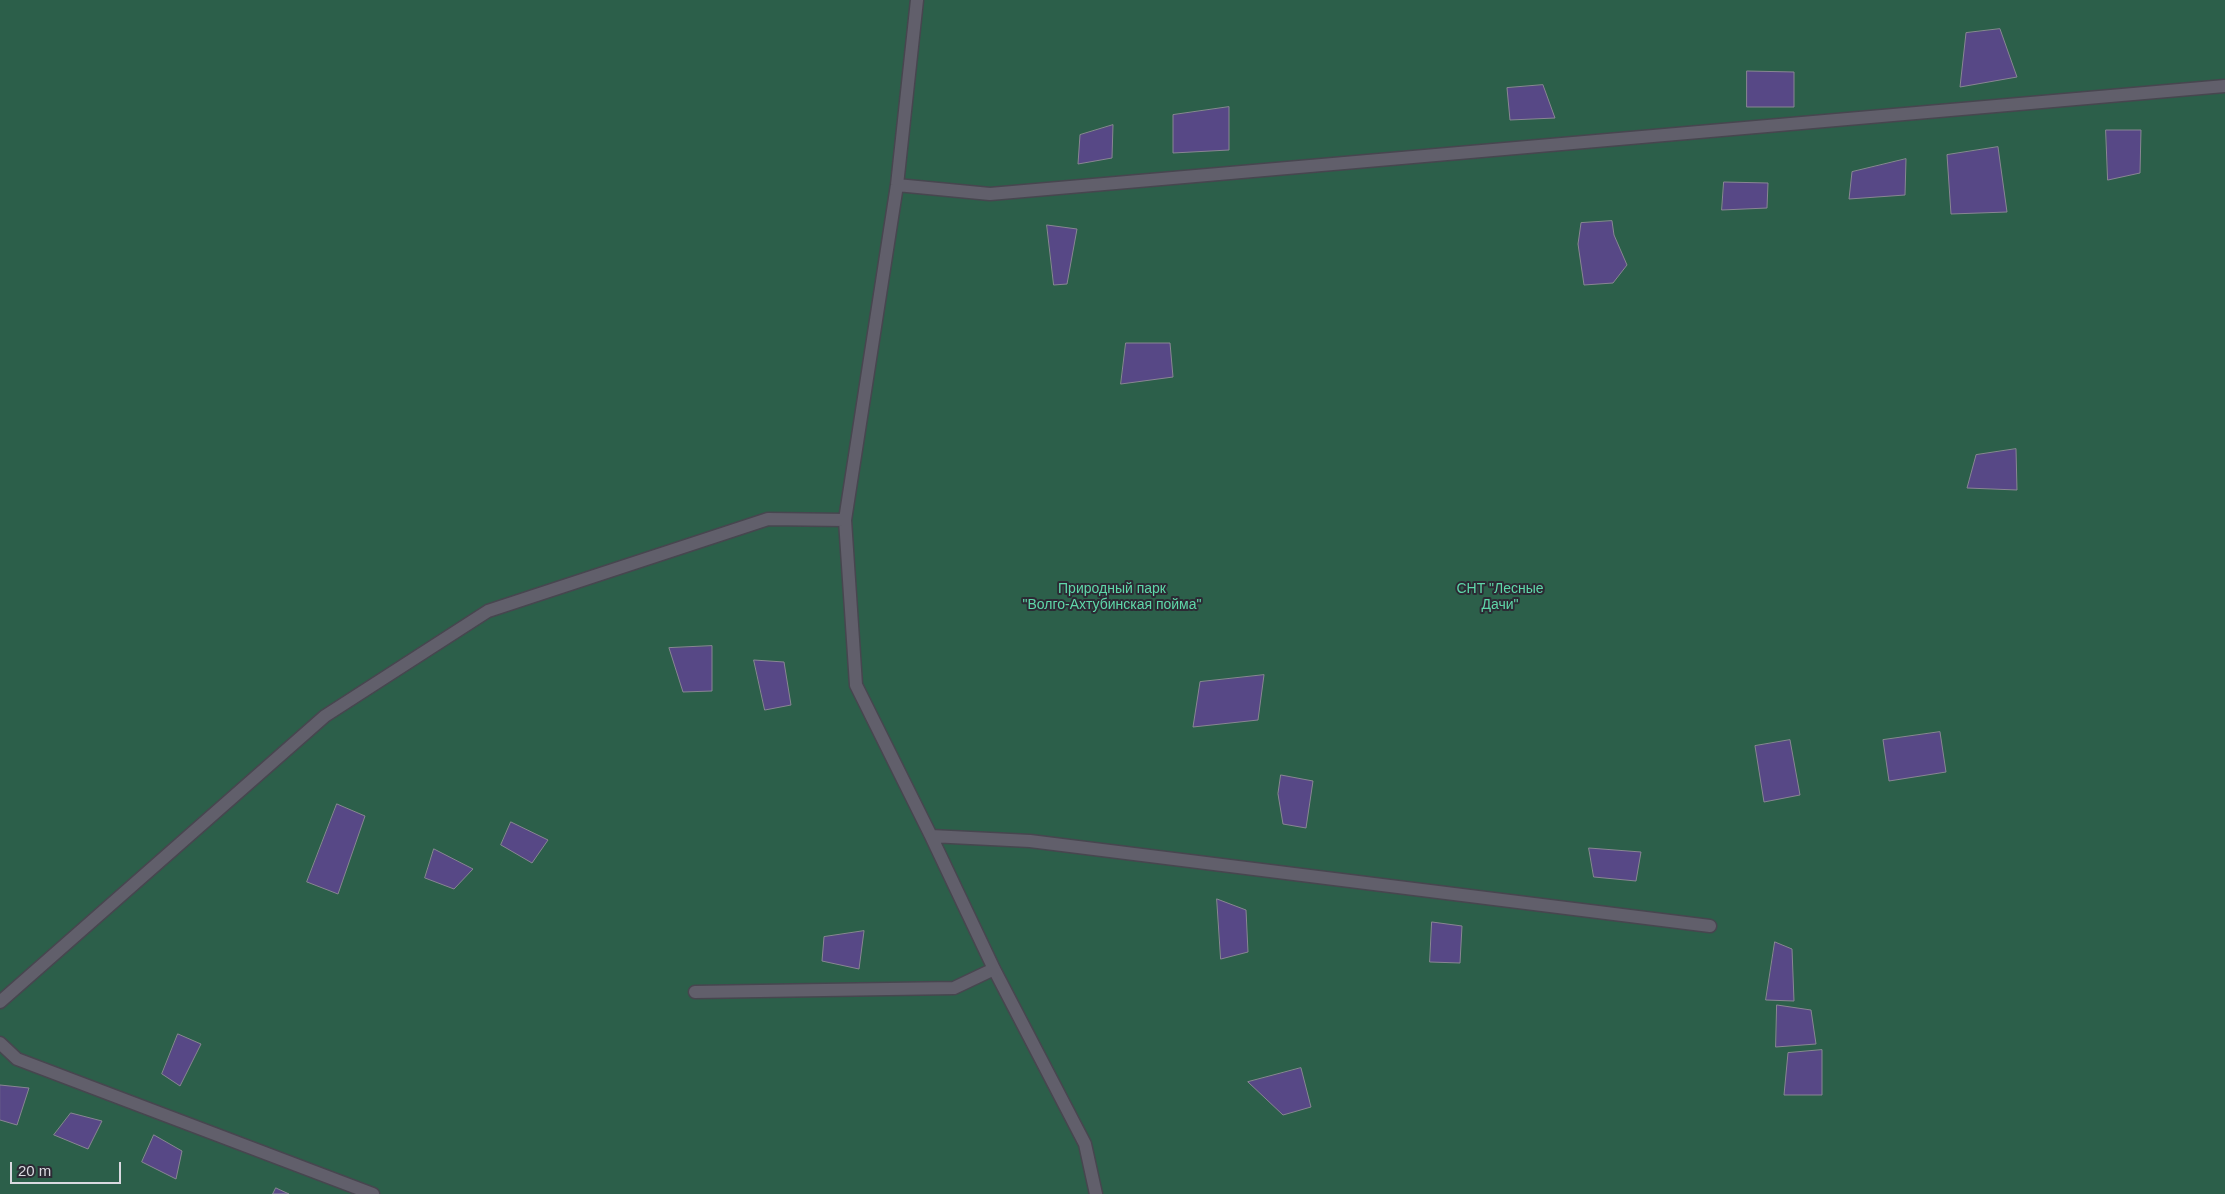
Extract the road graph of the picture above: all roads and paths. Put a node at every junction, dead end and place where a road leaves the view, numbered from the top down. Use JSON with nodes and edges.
{"nodes":[{"id":1,"x":916,"y":0,"type":"edge"},
{"id":2,"x":2225,"y":86,"type":"edge"},
{"id":3,"x":896,"y":185,"type":"junction"},
{"id":4,"x":845,"y":520,"type":"junction"},
{"id":5,"x":931,"y":836,"type":"junction"},
{"id":6,"x":1710,"y":926,"type":"dead end"},
{"id":7,"x":994,"y":968,"type":"junction"},
{"id":8,"x":695,"y":992,"type":"dead end"},
{"id":9,"x":0,"y":1002,"type":"edge"},
{"id":10,"x":0,"y":1043,"type":"edge"},
{"id":11,"x":373,"y":1194,"type":"edge"},
{"id":12,"x":1096,"y":1194,"type":"edge"}],
"edges":[{"from":1,"to":3,"type":"street"},
{"from":2,"to":3,"type":"street"},
{"from":3,"to":4,"type":"street"},
{"from":4,"to":5,"type":"street"},
{"from":4,"to":9,"type":"street"},
{"from":5,"to":6,"type":"street"},
{"from":5,"to":7,"type":"street"},
{"from":7,"to":8,"type":"street"},
{"from":7,"to":12,"type":"street"},
{"from":10,"to":11,"type":"street"}]}
